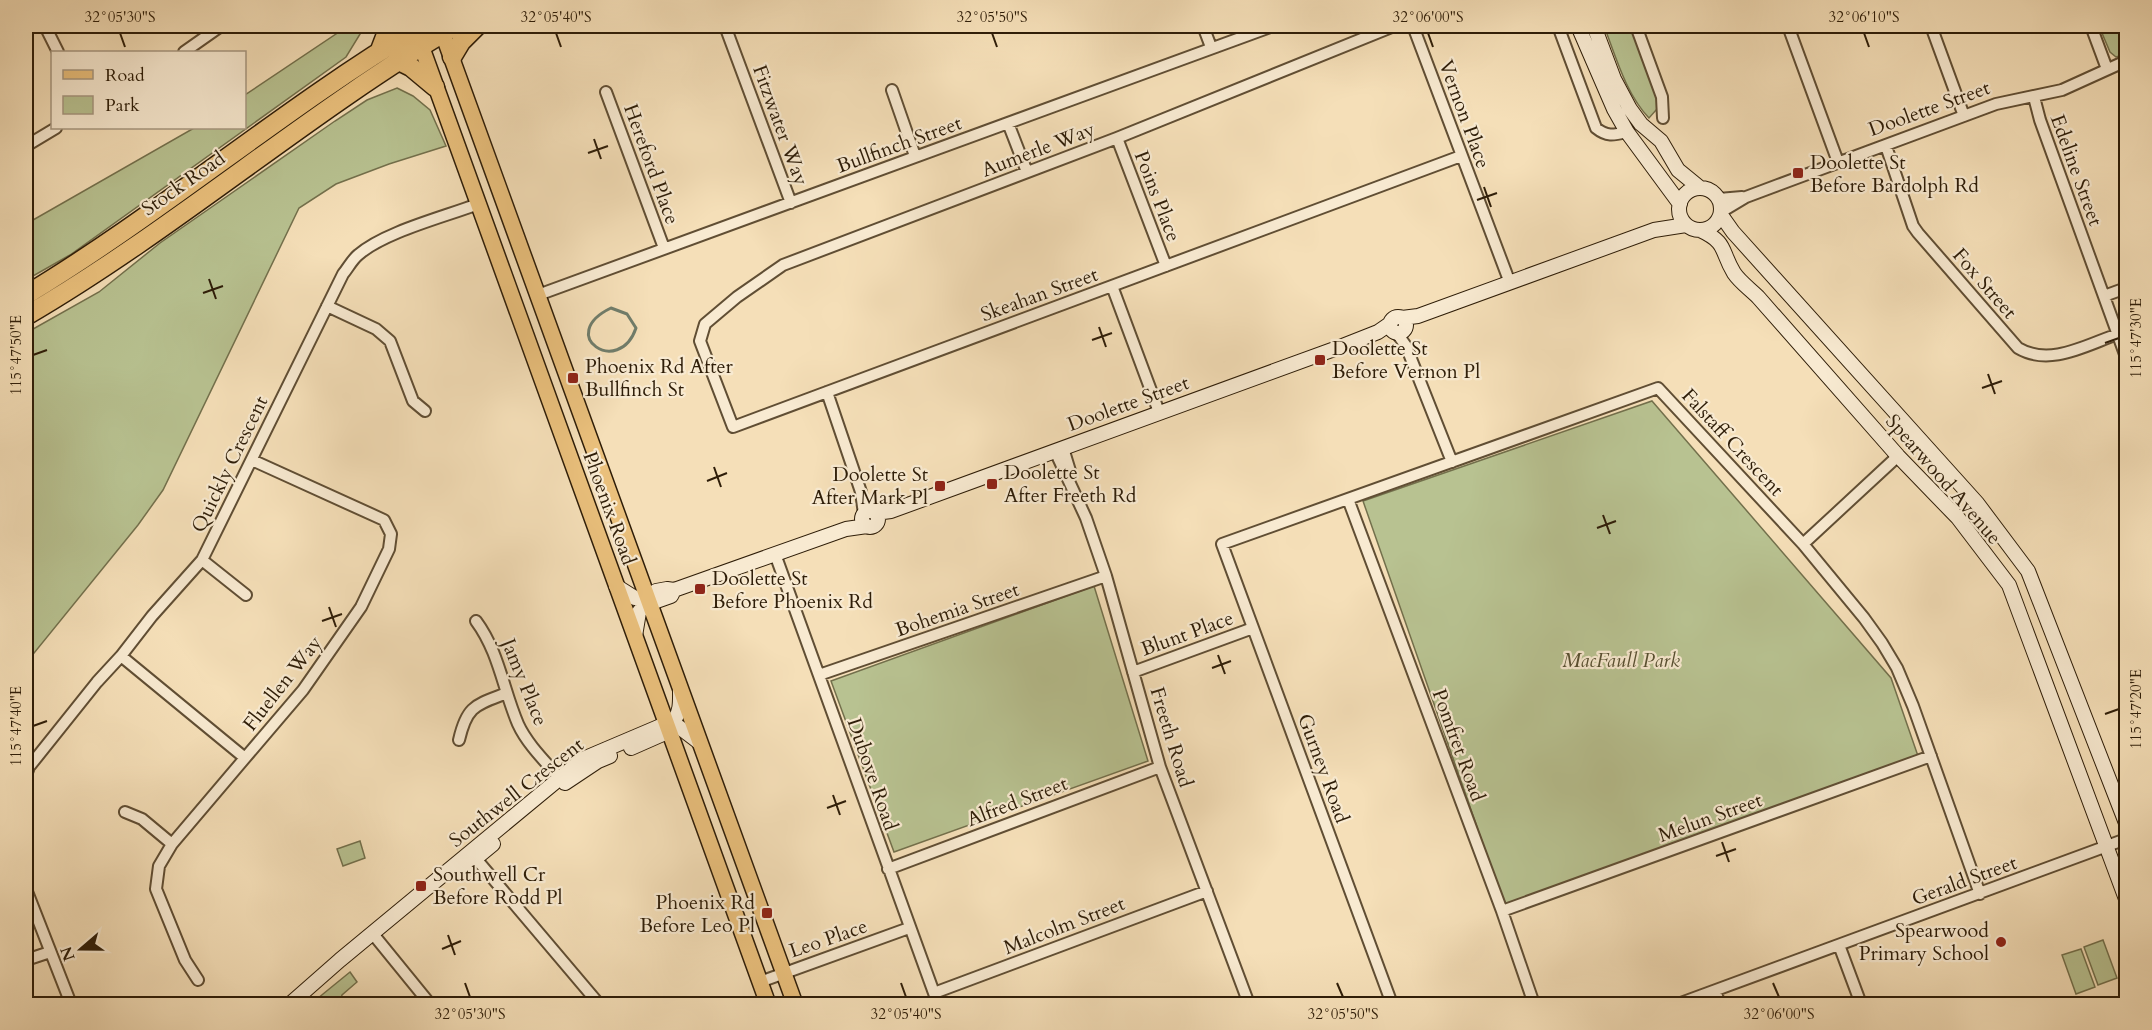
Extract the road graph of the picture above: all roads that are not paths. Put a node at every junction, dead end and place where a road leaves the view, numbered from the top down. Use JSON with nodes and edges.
{"nodes":[{"id":1,"x":45,"y":26,"type":"edge"},
{"id":2,"x":221,"y":26,"type":"edge"},
{"id":3,"x":394,"y":26,"type":"edge"},
{"id":4,"x":477,"y":26,"type":"edge"},
{"id":5,"x":725,"y":26,"type":"edge"},
{"id":6,"x":1203,"y":26,"type":"edge"},
{"id":7,"x":1273,"y":26,"type":"edge"},
{"id":8,"x":1394,"y":26,"type":"edge"},
{"id":9,"x":1413,"y":26,"type":"edge"},
{"id":10,"x":1558,"y":26,"type":"edge"},
{"id":11,"x":1578,"y":26,"type":"edge"},
{"id":12,"x":1594,"y":26,"type":"edge"},
{"id":13,"x":1636,"y":26,"type":"edge"},
{"id":14,"x":1788,"y":26,"type":"edge"},
{"id":15,"x":1931,"y":26,"type":"edge"},
{"id":16,"x":2091,"y":26,"type":"edge"},
{"id":17,"x":446,"y":28,"type":"edge"},
{"id":18,"x":417,"y":32,"type":"edge"},
{"id":19,"x":1211,"y":47,"type":"junction"},
{"id":20,"x":57,"y":51,"type":"edge"},
{"id":21,"x":185,"y":51,"type":"edge"},
{"id":22,"x":380,"y":51,"type":"junction"},
{"id":23,"x":452,"y":57,"type":"junction"},
{"id":24,"x":399,"y":61,"type":"junction"},
{"id":25,"x":2127,"y":61,"type":"edge"},
{"id":26,"x":2107,"y":69,"type":"junction"},
{"id":27,"x":435,"y":87,"type":"junction"},
{"id":28,"x":892,"y":90,"type":"dead end"},
{"id":29,"x":606,"y":92,"type":"dead end"},
{"id":30,"x":2034,"y":97,"type":"junction"},
{"id":31,"x":1964,"y":116,"type":"junction"},
{"id":32,"x":1663,"y":118,"type":"dead end"},
{"id":33,"x":1008,"y":123,"type":"junction"},
{"id":34,"x":54,"y":129,"type":"edge"},
{"id":35,"x":1627,"y":132,"type":"junction"},
{"id":36,"x":1117,"y":138,"type":"junction"},
{"id":37,"x":26,"y":146,"type":"edge"},
{"id":38,"x":1886,"y":146,"type":"junction"},
{"id":39,"x":915,"y":156,"type":"junction"},
{"id":40,"x":1461,"y":156,"type":"junction"},
{"id":41,"x":1838,"y":162,"type":"junction"},
{"id":42,"x":1027,"y":172,"type":"junction"},
{"id":43,"x":1700,"y":188,"type":"junction"},
{"id":44,"x":791,"y":203,"type":"junction"},
{"id":45,"x":478,"y":204,"type":"junction"},
{"id":46,"x":1679,"y":207,"type":"junction"},
{"id":47,"x":1720,"y":209,"type":"junction"},
{"id":48,"x":1686,"y":225,"type":"junction"},
{"id":49,"x":1654,"y":230,"type":"junction"},
{"id":50,"x":1700,"y":230,"type":"junction"},
{"id":51,"x":664,"y":248,"type":"junction"},
{"id":52,"x":1166,"y":266,"type":"junction"},
{"id":53,"x":1510,"y":283,"type":"junction"},
{"id":54,"x":1112,"y":286,"type":"junction"},
{"id":55,"x":2127,"y":288,"type":"edge"},
{"id":56,"x":26,"y":295,"type":"edge"},
{"id":57,"x":538,"y":296,"type":"junction"},
{"id":58,"x":2104,"y":296,"type":"junction"},
{"id":59,"x":327,"y":306,"type":"junction"},
{"id":60,"x":26,"y":315,"type":"edge"},
{"id":61,"x":705,"y":324,"type":"joint"},
{"id":62,"x":1399,"y":327,"type":"junction"},
{"id":63,"x":2118,"y":334,"type":"junction"},
{"id":64,"x":2127,"y":357,"type":"edge"},
{"id":65,"x":827,"y":393,"type":"junction"},
{"id":66,"x":425,"y":411,"type":"dead end"},
{"id":67,"x":1159,"y":412,"type":"junction"},
{"id":68,"x":1059,"y":449,"type":"junction"},
{"id":69,"x":1898,"y":456,"type":"junction"},
{"id":70,"x":252,"y":460,"type":"junction"},
{"id":71,"x":1452,"y":462,"type":"junction"},
{"id":72,"x":1348,"y":499,"type":"junction"},
{"id":73,"x":1977,"y":503,"type":"junction"},
{"id":74,"x":870,"y":517,"type":"junction"},
{"id":75,"x":1958,"y":518,"type":"junction"},
{"id":76,"x":1222,"y":544,"type":"joint"},
{"id":77,"x":1803,"y":544,"type":"junction"},
{"id":78,"x":775,"y":554,"type":"junction"},
{"id":79,"x":202,"y":560,"type":"junction"},
{"id":80,"x":1106,"y":576,"type":"junction"},
{"id":81,"x":616,"y":586,"type":"junction"},
{"id":82,"x":246,"y":595,"type":"dead end"},
{"id":83,"x":648,"y":599,"type":"junction"},
{"id":84,"x":476,"y":621,"type":"dead end"},
{"id":85,"x":1253,"y":628,"type":"junction"},
{"id":86,"x":635,"y":636,"type":"junction"},
{"id":87,"x":121,"y":656,"type":"junction"},
{"id":88,"x":1133,"y":672,"type":"junction"},
{"id":89,"x":819,"y":675,"type":"junction"},
{"id":90,"x":680,"y":687,"type":"junction"},
{"id":91,"x":507,"y":693,"type":"junction"},
{"id":92,"x":668,"y":726,"type":"junction"},
{"id":93,"x":459,"y":740,"type":"dead end"},
{"id":94,"x":700,"y":743,"type":"junction"},
{"id":95,"x":1931,"y":756,"type":"junction"},
{"id":96,"x":245,"y":758,"type":"junction"},
{"id":97,"x":1160,"y":767,"type":"junction"},
{"id":98,"x":26,"y":775,"type":"edge"},
{"id":99,"x":562,"y":781,"type":"junction"},
{"id":100,"x":125,"y":812,"type":"dead end"},
{"id":101,"x":2127,"y":823,"type":"edge"},
{"id":102,"x":2127,"y":839,"type":"edge"},
{"id":103,"x":172,"y":844,"type":"junction"},
{"id":104,"x":2107,"y":846,"type":"junction"},
{"id":105,"x":473,"y":856,"type":"junction"},
{"id":106,"x":888,"y":869,"type":"junction"},
{"id":107,"x":26,"y":889,"type":"edge"},
{"id":108,"x":1207,"y":891,"type":"junction"},
{"id":109,"x":1980,"y":894,"type":"junction"},
{"id":110,"x":2127,"y":899,"type":"edge"},
{"id":111,"x":1502,"y":911,"type":"junction"},
{"id":112,"x":909,"y":928,"type":"junction"},
{"id":113,"x":376,"y":937,"type":"junction"},
{"id":114,"x":1839,"y":945,"type":"junction"},
{"id":115,"x":50,"y":952,"type":"junction"},
{"id":116,"x":26,"y":960,"type":"edge"},
{"id":117,"x":783,"y":973,"type":"junction"},
{"id":118,"x":198,"y":980,"type":"dead end"},
{"id":119,"x":760,"y":982,"type":"junction"},
{"id":120,"x":1715,"y":991,"type":"junction"},
{"id":121,"x":934,"y":993,"type":"junction"},
{"id":122,"x":71,"y":1005,"type":"edge"},
{"id":123,"x":290,"y":1005,"type":"edge"},
{"id":124,"x":302,"y":1005,"type":"edge"},
{"id":125,"x":430,"y":1005,"type":"edge"},
{"id":126,"x":598,"y":1005,"type":"edge"},
{"id":127,"x":768,"y":1005,"type":"edge"},
{"id":128,"x":795,"y":1005,"type":"edge"},
{"id":129,"x":938,"y":1005,"type":"edge"},
{"id":130,"x":1249,"y":1005,"type":"edge"},
{"id":131,"x":1392,"y":1005,"type":"edge"},
{"id":132,"x":1534,"y":1005,"type":"edge"},
{"id":133,"x":1678,"y":1005,"type":"edge"},
{"id":134,"x":1720,"y":1005,"type":"edge"},
{"id":135,"x":1861,"y":1005,"type":"edge"}],
"edges":[{"from":1,"to":20,"type":"street"},
{"from":2,"to":21,"type":"street"},
{"from":3,"to":22,"type":"highway"},
{"from":4,"to":23,"type":"highway"},
{"from":5,"to":44,"type":"street","name":"Fitzwater Way"},
{"from":6,"to":19,"type":"street"},
{"from":7,"to":19,"type":"street","name":"Bullfinch Street"},
{"from":8,"to":36,"type":"street","name":"Aumerle Way"},
{"from":9,"to":40,"type":"street","name":"Vernon Place"},
{"from":10,"to":35,"type":"street"},
{"from":11,"to":35,"type":"main road"},
{"from":12,"to":43,"type":"main road","name":"Spearwood Avenue"},
{"from":13,"to":32,"type":"street"},
{"from":14,"to":41,"type":"street"},
{"from":15,"to":31,"type":"street"},
{"from":16,"to":26,"type":"street"},
{"from":17,"to":18,"type":"highway","name":"Stock Road"},
{"from":17,"to":23,"type":"main road","name":"Phoenix Road"},
{"from":18,"to":22,"type":"highway","name":"Stock Road"},
{"from":18,"to":24,"type":"highway","name":"Stock Road"},
{"from":18,"to":27,"type":"main road","name":"Phoenix Road"},
{"from":19,"to":33,"type":"street","name":"Bullfinch Street"},
{"from":22,"to":56,"type":"highway","name":"Stock Road"},
{"from":23,"to":57,"type":"main road","name":"Phoenix Road"},
{"from":24,"to":27,"type":"highway"},
{"from":24,"to":60,"type":"highway","name":"Stock Road"},
{"from":25,"to":26,"type":"street","name":"Doolette Street"},
{"from":26,"to":30,"type":"street","name":"Doolette Street"},
{"from":27,"to":45,"type":"main road","name":"Phoenix Road"},
{"from":28,"to":39,"type":"street"},
{"from":29,"to":51,"type":"street","name":"Hereford Place"},
{"from":30,"to":31,"type":"street","name":"Doolette Street"},
{"from":30,"to":58,"type":"street","name":"Edeline Street"},
{"from":31,"to":38,"type":"street","name":"Doolette Street"},
{"from":33,"to":39,"type":"street","name":"Bullfinch Street"},
{"from":33,"to":42,"type":"street"},
{"from":34,"to":37,"type":"street"},
{"from":35,"to":46,"type":"main road"},
{"from":36,"to":42,"type":"street","name":"Aumerle Way"},
{"from":36,"to":52,"type":"street","name":"Poins Place"},
{"from":38,"to":41,"type":"street","name":"Doolette Street"},
{"from":38,"to":63,"type":"street","name":"Fox Street"},
{"from":39,"to":44,"type":"street","name":"Bullfinch Street"},
{"from":40,"to":52,"type":"street","name":"Skeahan Street"},
{"from":40,"to":53,"type":"street","name":"Vernon Place"},
{"from":41,"to":47,"type":"street","name":"Doolette Street"},
{"from":42,"to":61,"type":"street","name":"Aumerle Way"},
{"from":43,"to":46,"type":"main road"},
{"from":43,"to":47,"type":"main road","name":"Spearwood Avenue"},
{"from":44,"to":51,"type":"street","name":"Bullfinch Street"},
{"from":45,"to":59,"type":"street","name":"Quickly Crescent"},
{"from":45,"to":81,"type":"main road","name":"Phoenix Road"},
{"from":46,"to":48,"type":"main road"},
{"from":46,"to":49,"type":"main road","name":"Doolette Street"},
{"from":47,"to":50,"type":"main road"},
{"from":47,"to":73,"type":"main road","name":"Spearwood Avenue"},
{"from":48,"to":49,"type":"main road","name":"Doolette Street"},
{"from":48,"to":50,"type":"main road","name":"Spearwood Avenue"},
{"from":49,"to":53,"type":"main road","name":"Doolette Street"},
{"from":50,"to":69,"type":"main road","name":"Spearwood Avenue"},
{"from":51,"to":57,"type":"street","name":"Bullfinch Street"},
{"from":52,"to":54,"type":"street","name":"Skeahan Street"},
{"from":53,"to":62,"type":"main road","name":"Doolette Street"},
{"from":54,"to":65,"type":"street","name":"Skeahan Street"},
{"from":54,"to":67,"type":"street"},
{"from":55,"to":58,"type":"street"},
{"from":57,"to":83,"type":"main road","name":"Phoenix Road"},
{"from":58,"to":63,"type":"street","name":"Edeline Street"},
{"from":59,"to":66,"type":"street"},
{"from":59,"to":70,"type":"street","name":"Quickly Crescent"},
{"from":61,"to":65,"type":"street","name":"Skeahan Street"},
{"from":62,"to":67,"type":"main road","name":"Doolette Street"},
{"from":62,"to":71,"type":"street"},
{"from":63,"to":64,"type":"street","name":"Edeline Street"},
{"from":65,"to":74,"type":"street"},
{"from":67,"to":68,"type":"main road","name":"Doolette Street"},
{"from":68,"to":74,"type":"main road","name":"Doolette Street"},
{"from":68,"to":80,"type":"street","name":"Freeth Road"},
{"from":69,"to":75,"type":"main road","name":"Spearwood Avenue"},
{"from":69,"to":77,"type":"street"},
{"from":70,"to":79,"type":"street","name":"Quickly Crescent"},
{"from":70,"to":96,"type":"street","name":"Fluellen Way"},
{"from":71,"to":72,"type":"street","name":"Falstaff Crescent"},
{"from":71,"to":77,"type":"street","name":"Falstaff Crescent"},
{"from":72,"to":76,"type":"street","name":"Falstaff Crescent"},
{"from":72,"to":111,"type":"street","name":"Pomfret Road"},
{"from":73,"to":75,"type":"main road"},
{"from":73,"to":101,"type":"main road","name":"Spearwood Avenue"},
{"from":74,"to":78,"type":"main road","name":"Doolette Street"},
{"from":75,"to":104,"type":"main road","name":"Spearwood Avenue"},
{"from":76,"to":85,"type":"street","name":"Gurney Road"},
{"from":77,"to":95,"type":"street","name":"Falstaff Crescent"},
{"from":78,"to":83,"type":"main road","name":"Doolette Street"},
{"from":78,"to":89,"type":"street","name":"Dubove Road"},
{"from":79,"to":82,"type":"street"},
{"from":79,"to":87,"type":"street","name":"Quickly Crescent"},
{"from":80,"to":88,"type":"street","name":"Freeth Road"},
{"from":80,"to":89,"type":"street","name":"Bohemia Street"},
{"from":81,"to":83,"type":"main road"},
{"from":81,"to":86,"type":"main road","name":"Phoenix Road"},
{"from":83,"to":86,"type":"main road"},
{"from":83,"to":90,"type":"main road","name":"Phoenix Road"},
{"from":84,"to":91,"type":"street","name":"Jamy Place"},
{"from":85,"to":88,"type":"street","name":"Blunt Place"},
{"from":85,"to":131,"type":"street","name":"Gurney Road"},
{"from":86,"to":92,"type":"main road","name":"Phoenix Road"},
{"from":87,"to":96,"type":"street","name":"Fluellen Way"},
{"from":87,"to":98,"type":"street","name":"Quickly Crescent"},
{"from":88,"to":97,"type":"street","name":"Freeth Road"},
{"from":89,"to":106,"type":"street","name":"Dubove Road"},
{"from":90,"to":92,"type":"main road","name":"Southwell Crescent"},
{"from":90,"to":94,"type":"main road","name":"Phoenix Road"},
{"from":91,"to":93,"type":"street"},
{"from":91,"to":99,"type":"street","name":"Jamy Place"},
{"from":92,"to":94,"type":"main road"},
{"from":92,"to":99,"type":"main road","name":"Southwell Crescent"},
{"from":92,"to":119,"type":"main road","name":"Phoenix Road"},
{"from":94,"to":117,"type":"main road","name":"Phoenix Road"},
{"from":95,"to":109,"type":"street","name":"Falstaff Crescent"},
{"from":95,"to":111,"type":"street","name":"Melun Street"},
{"from":96,"to":103,"type":"street"},
{"from":97,"to":106,"type":"street","name":"Alfred Street"},
{"from":97,"to":108,"type":"street","name":"Freeth Road"},
{"from":99,"to":105,"type":"main road","name":"Southwell Crescent"},
{"from":100,"to":103,"type":"street"},
{"from":102,"to":104,"type":"street","name":"Gerald Street"},
{"from":103,"to":118,"type":"street"},
{"from":104,"to":109,"type":"street","name":"Gerald Street"},
{"from":104,"to":110,"type":"main road","name":"Spearwood Avenue"},
{"from":105,"to":113,"type":"main road","name":"Southwell Crescent"},
{"from":105,"to":126,"type":"street"},
{"from":106,"to":112,"type":"street","name":"Dubove Road"},
{"from":107,"to":115,"type":"street"},
{"from":108,"to":121,"type":"street","name":"Malcolm Street"},
{"from":108,"to":130,"type":"street","name":"Freeth Road"},
{"from":109,"to":114,"type":"street","name":"Gerald Street"},
{"from":111,"to":132,"type":"street","name":"Pomfret Road"},
{"from":112,"to":117,"type":"street","name":"Leo Place"},
{"from":112,"to":121,"type":"street","name":"Dubove Road"},
{"from":113,"to":123,"type":"main road","name":"Southwell Crescent"},
{"from":113,"to":124,"type":"main road","name":"Southwell Crescent"},
{"from":113,"to":125,"type":"street"},
{"from":114,"to":120,"type":"street","name":"Gerald Street"},
{"from":114,"to":135,"type":"street"},
{"from":115,"to":116,"type":"street"},
{"from":115,"to":122,"type":"street"},
{"from":117,"to":119,"type":"street","name":"Leo Place"},
{"from":117,"to":128,"type":"main road","name":"Phoenix Road"},
{"from":119,"to":127,"type":"main road","name":"Phoenix Road"},
{"from":120,"to":133,"type":"street","name":"Gerald Street"},
{"from":120,"to":134,"type":"street"},
{"from":121,"to":129,"type":"street","name":"Dubove Road"}]}
